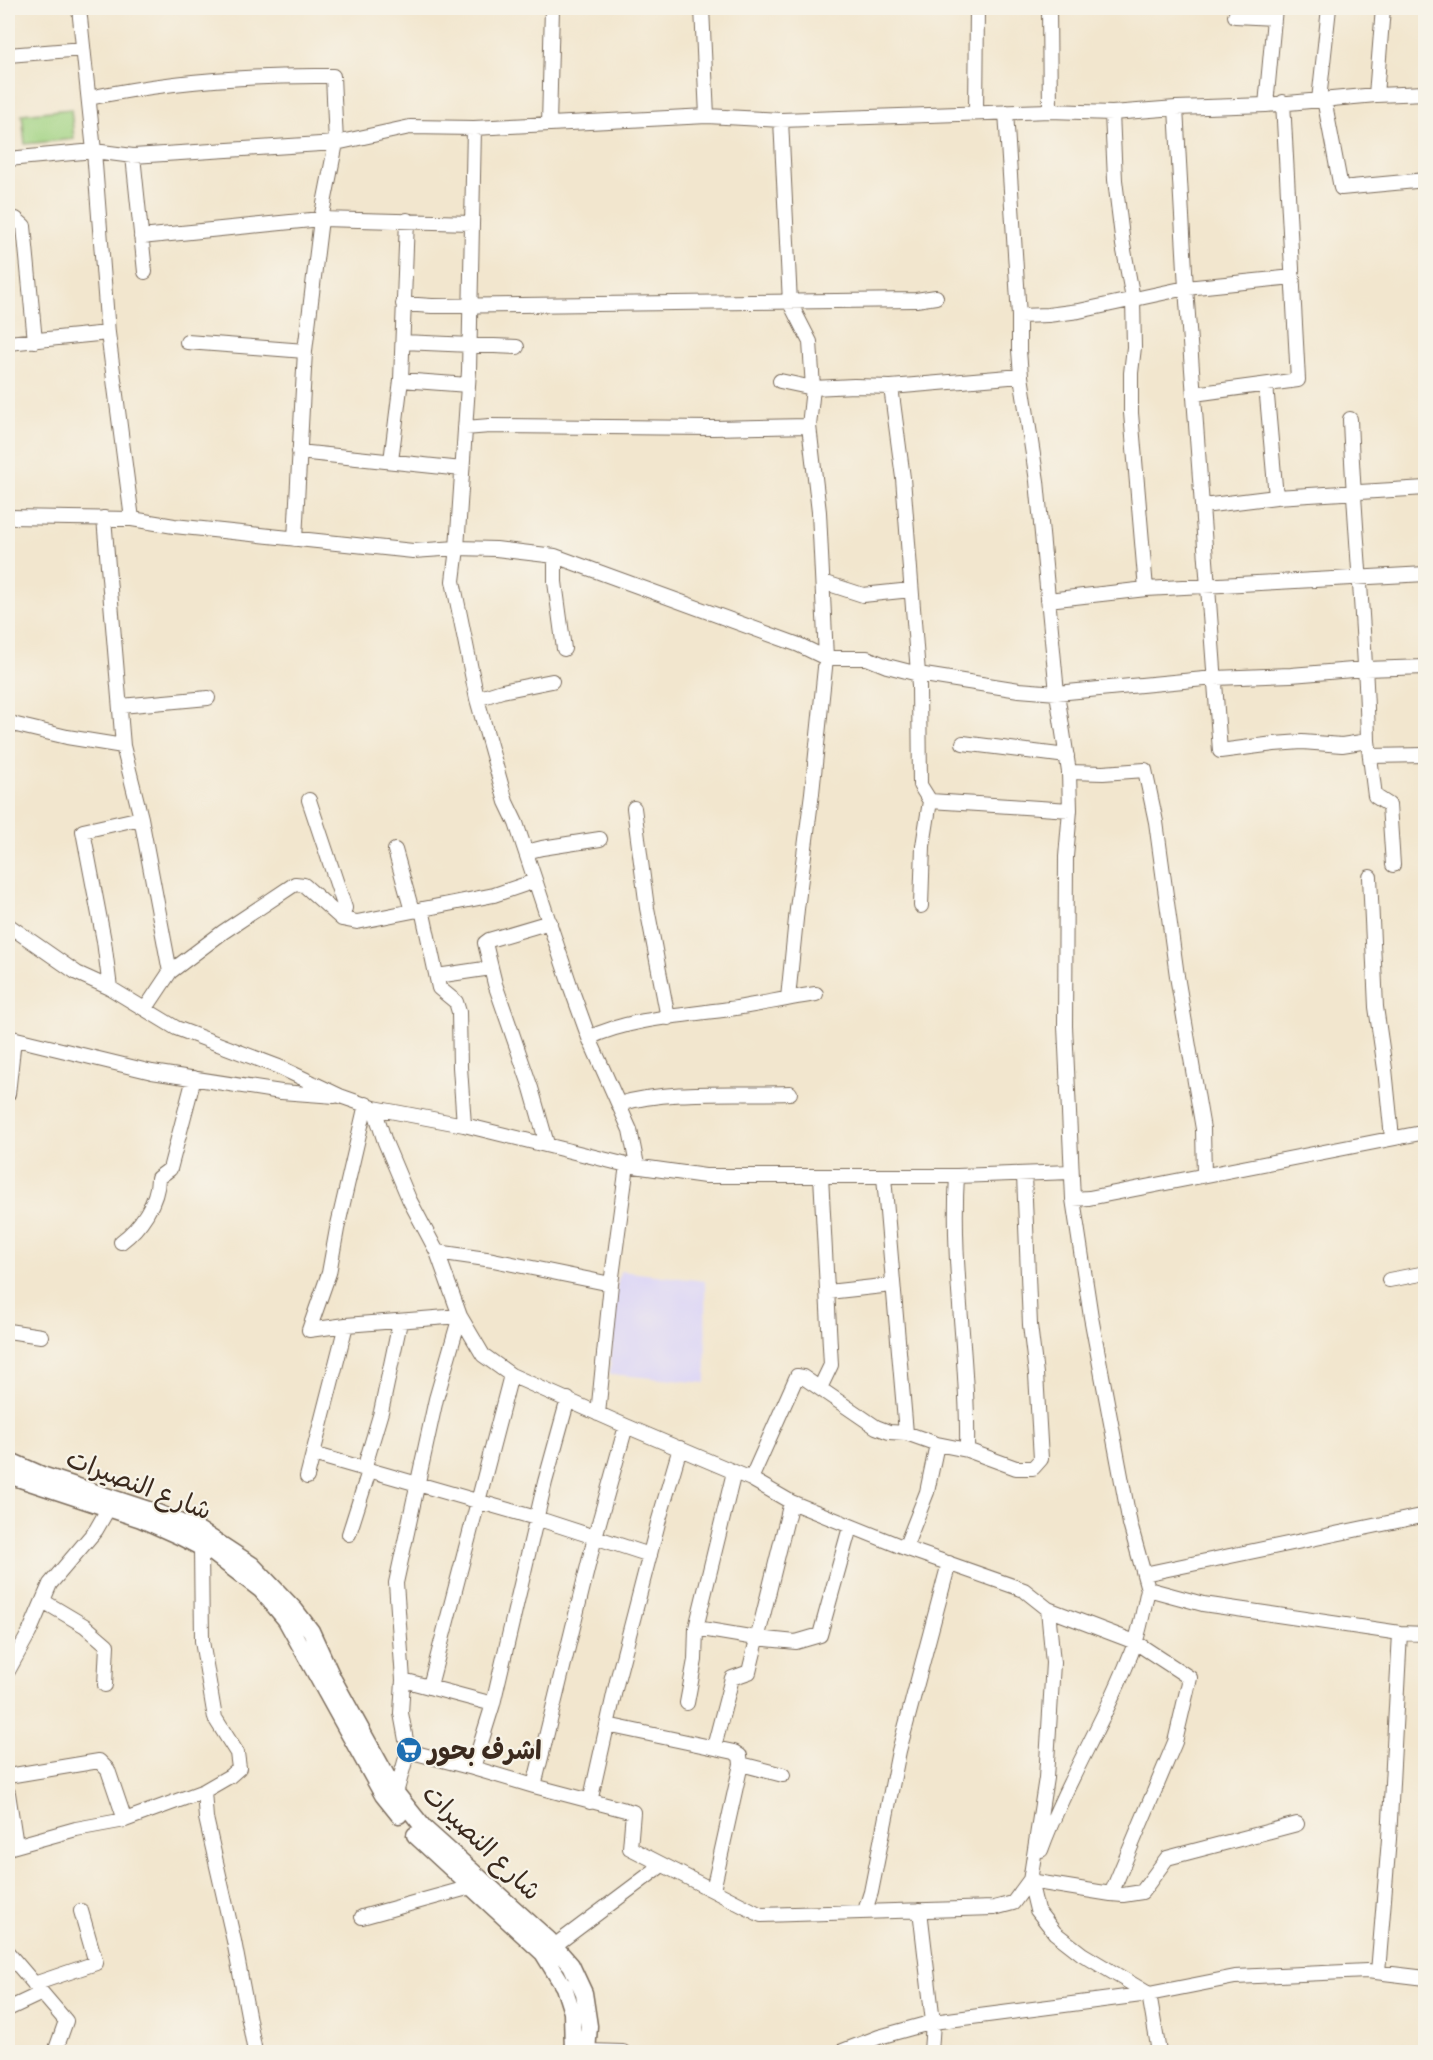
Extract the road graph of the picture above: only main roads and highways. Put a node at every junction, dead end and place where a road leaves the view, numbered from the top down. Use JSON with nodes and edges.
{"nodes":[{"id":1,"x":8,"y":1460,"type":"edge"},
{"id":2,"x":8,"y":1475,"type":"edge"},
{"id":3,"x":582,"y":2052,"type":"edge"}],
"edges":[{"from":1,"to":3,"type":"main road","name":"شارع النصيرات"},
{"from":2,"to":3,"type":"main road","name":"شارع النصيرات"}]}
